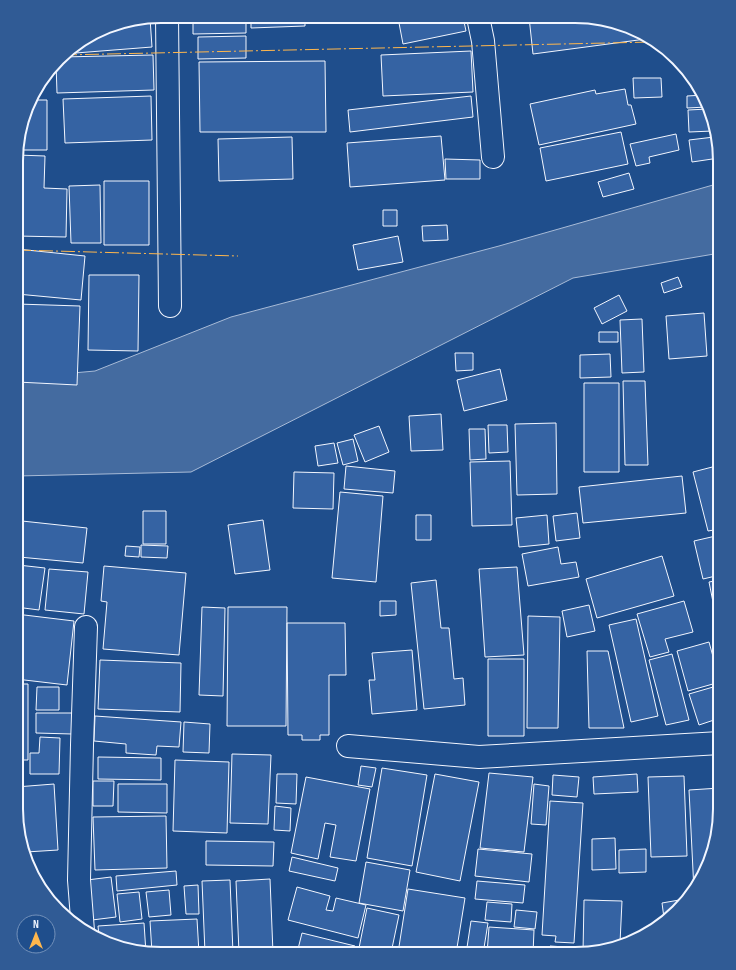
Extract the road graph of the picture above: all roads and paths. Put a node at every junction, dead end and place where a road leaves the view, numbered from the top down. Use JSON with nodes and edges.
{"nodes":[{"id":1,"x":167,"y":23,"type":"edge"},
{"id":2,"x":479,"y":23,"type":"edge"},
{"id":3,"x":493,"y":157,"type":"dead end"},
{"id":4,"x":170,"y":306,"type":"dead end"},
{"id":5,"x":86,"y":627,"type":"dead end"},
{"id":6,"x":713,"y":743,"type":"edge"},
{"id":7,"x":348,"y":746,"type":"dead end"},
{"id":8,"x":82,"y":922,"type":"edge"}],
"edges":[{"from":1,"to":4,"type":"street"},
{"from":2,"to":3,"type":"street"},
{"from":5,"to":8,"type":"street"},
{"from":6,"to":7,"type":"street"}]}
